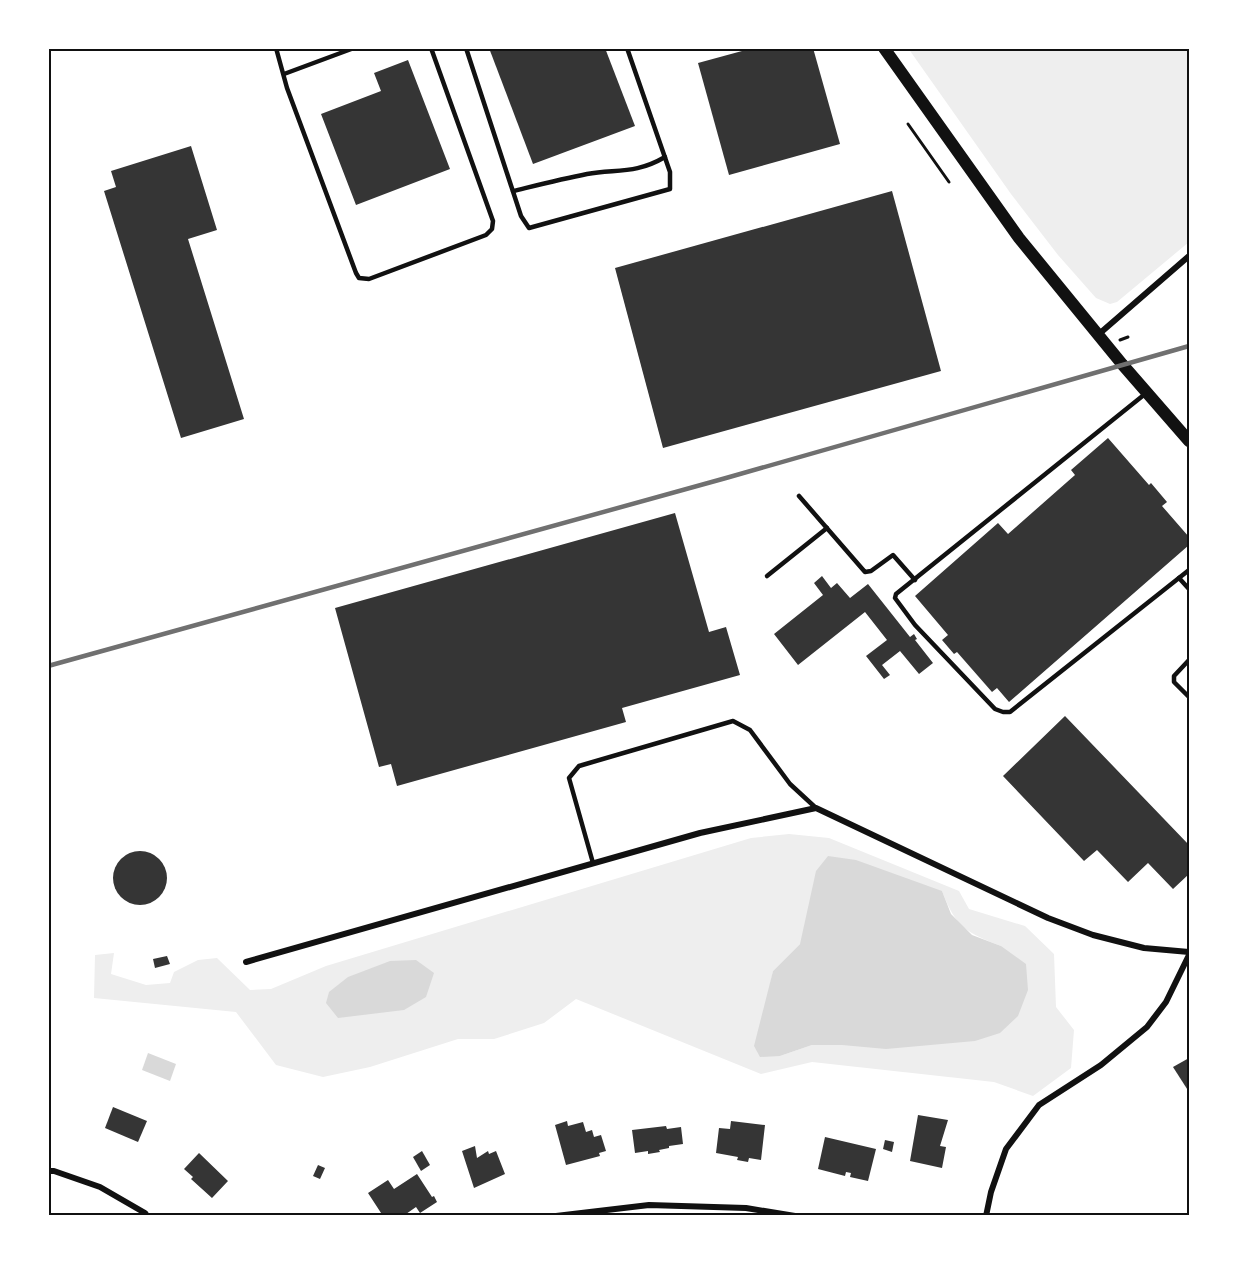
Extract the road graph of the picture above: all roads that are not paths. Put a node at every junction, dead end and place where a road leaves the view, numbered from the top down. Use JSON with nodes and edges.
{"nodes":[{"id":1,"x":276,"y":48,"type":"edge"},
{"id":2,"x":354,"y":48,"type":"edge"},
{"id":3,"x":431,"y":48,"type":"edge"},
{"id":4,"x":466,"y":48,"type":"edge"},
{"id":5,"x":627,"y":48,"type":"edge"},
{"id":6,"x":884,"y":48,"type":"edge"},
{"id":7,"x":284,"y":74,"type":"junction"},
{"id":8,"x":665,"y":157,"type":"junction"},
{"id":9,"x":513,"y":191,"type":"junction"},
{"id":10,"x":1189,"y":256,"type":"edge"},
{"id":11,"x":1099,"y":334,"type":"junction"},
{"id":12,"x":1147,"y":392,"type":"junction"},
{"id":13,"x":1189,"y":441,"type":"edge"},
{"id":14,"x":799,"y":496,"type":"dead end"},
{"id":15,"x":826,"y":528,"type":"junction"},
{"id":16,"x":1189,"y":570,"type":"edge"},
{"id":17,"x":767,"y":576,"type":"dead end"},
{"id":18,"x":1179,"y":578,"type":"junction"},
{"id":19,"x":915,"y":580,"type":"junction"},
{"id":20,"x":1189,"y":589,"type":"edge"},
{"id":21,"x":1189,"y":660,"type":"edge"},
{"id":22,"x":1189,"y":697,"type":"edge"},
{"id":23,"x":816,"y":808,"type":"junction"},
{"id":24,"x":593,"y":863,"type":"junction"},
{"id":25,"x":1189,"y":954,"type":"edge"},
{"id":26,"x":246,"y":962,"type":"dead end"},
{"id":27,"x":48,"y":1171,"type":"edge"},
{"id":28,"x":147,"y":1216,"type":"edge"},
{"id":29,"x":556,"y":1216,"type":"edge"},
{"id":30,"x":795,"y":1216,"type":"edge"},
{"id":31,"x":986,"y":1216,"type":"edge"}],
"edges":[{"from":1,"to":7,"type":"lane"},
{"from":2,"to":7,"type":"lane"},
{"from":3,"to":7,"type":"lane"},
{"from":4,"to":9,"type":"lane"},
{"from":5,"to":8,"type":"lane"},
{"from":6,"to":11,"type":"main road"},
{"from":8,"to":9,"type":"lane"},
{"from":8,"to":9,"type":"lane"},
{"from":10,"to":11,"type":"street"},
{"from":11,"to":12,"type":"main road"},
{"from":12,"to":13,"type":"main road"},
{"from":12,"to":19,"type":"lane"},
{"from":14,"to":15,"type":"lane"},
{"from":15,"to":17,"type":"lane"},
{"from":15,"to":19,"type":"lane"},
{"from":16,"to":18,"type":"lane"},
{"from":18,"to":19,"type":"lane"},
{"from":18,"to":20,"type":"lane"},
{"from":21,"to":22,"type":"lane"},
{"from":23,"to":24,"type":"street"},
{"from":23,"to":24,"type":"lane"},
{"from":23,"to":25,"type":"street"},
{"from":24,"to":26,"type":"street"},
{"from":25,"to":31,"type":"street"},
{"from":27,"to":28,"type":"street"},
{"from":29,"to":30,"type":"street"}]}
